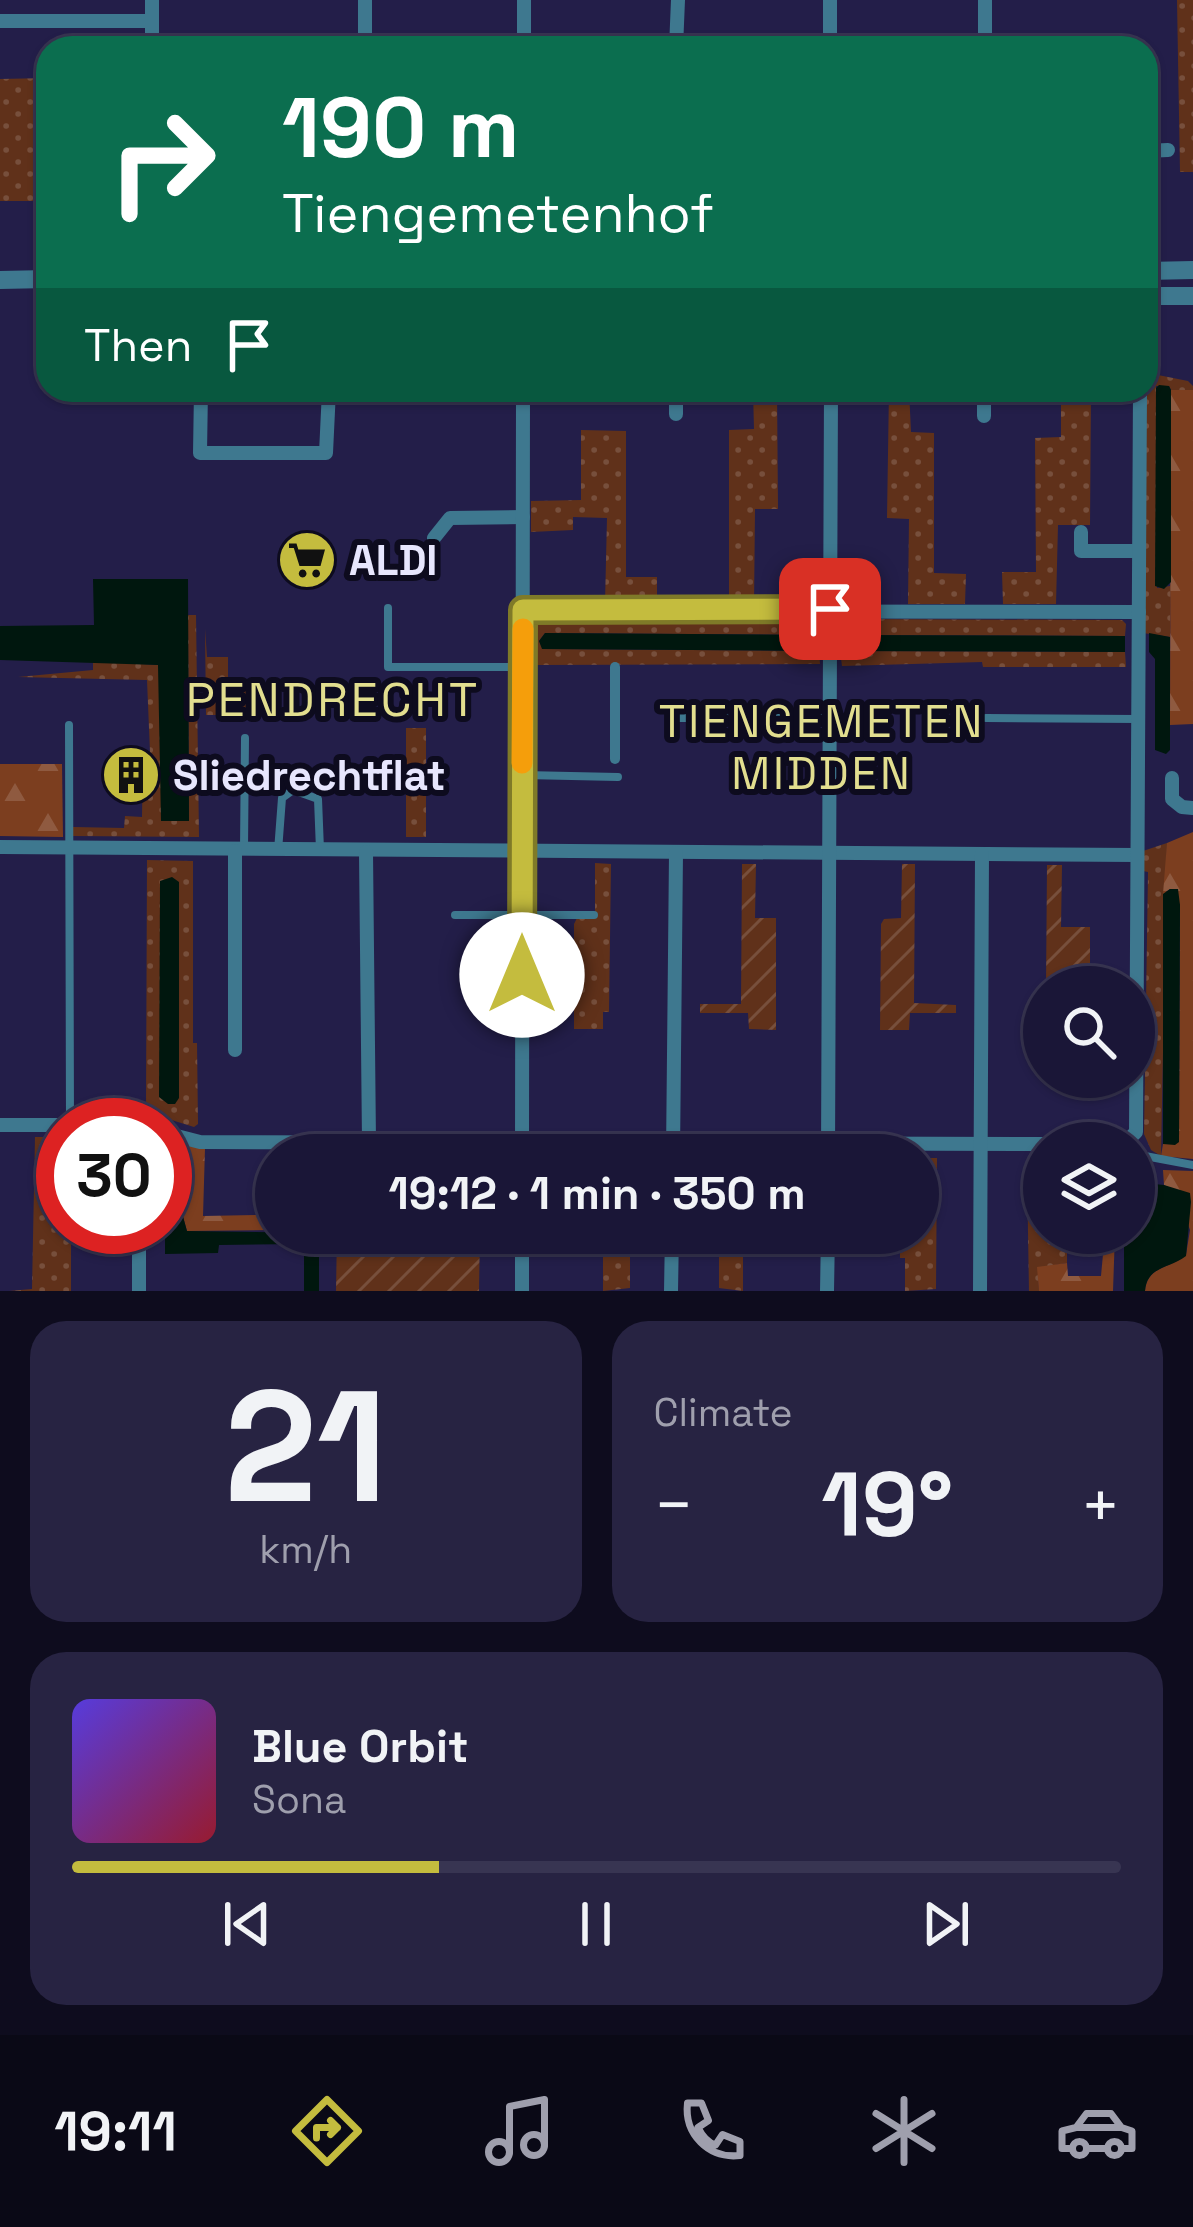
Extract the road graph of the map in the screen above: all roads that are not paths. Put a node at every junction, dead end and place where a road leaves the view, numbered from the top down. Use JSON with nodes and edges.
{"nodes":[{"id":1,"x":152,"y":0,"type":"edge"},
{"id":2,"x":365,"y":0,"type":"edge"},
{"id":3,"x":524,"y":0,"type":"edge"},
{"id":4,"x":678,"y":0,"type":"edge"},
{"id":5,"x":830,"y":0,"type":"edge"},
{"id":6,"x":985,"y":0,"type":"edge"},
{"id":7,"x":152,"y":21,"type":"junction"},
{"id":8,"x":0,"y":22,"type":"edge"},
{"id":9,"x":152,"y":36,"type":"edge"},
{"id":10,"x":365,"y":36,"type":"edge"},
{"id":11,"x":524,"y":36,"type":"edge"},
{"id":12,"x":676,"y":36,"type":"edge"},
{"id":13,"x":830,"y":36,"type":"edge"},
{"id":14,"x":985,"y":36,"type":"edge"},
{"id":15,"x":1158,"y":150,"type":"edge"},
{"id":16,"x":1168,"y":150,"type":"dead end"},
{"id":17,"x":1193,"y":270,"type":"edge"},
{"id":18,"x":1158,"y":271,"type":"edge"},
{"id":19,"x":36,"y":280,"type":"edge"},
{"id":20,"x":0,"y":284,"type":"edge"},
{"id":21,"x":36,"y":287,"type":"edge"},
{"id":22,"x":1158,"y":296,"type":"edge"},
{"id":23,"x":1193,"y":296,"type":"edge"},
{"id":24,"x":201,"y":402,"type":"edge"},
{"id":25,"x":328,"y":402,"type":"edge"},
{"id":26,"x":523,"y":402,"type":"edge"},
{"id":27,"x":676,"y":402,"type":"edge"},
{"id":28,"x":831,"y":402,"type":"edge"},
{"id":29,"x":984,"y":402,"type":"edge"},
{"id":30,"x":1140,"y":402,"type":"edge"},
{"id":31,"x":676,"y":414,"type":"dead end"},
{"id":32,"x":984,"y":416,"type":"dead end"},
{"id":33,"x":523,"y":518,"type":"junction"},
{"id":34,"x":1081,"y":532,"type":"dead end"},
{"id":35,"x":434,"y":538,"type":"dead end"},
{"id":36,"x":1139,"y":551,"type":"junction"},
{"id":37,"x":388,"y":608,"type":"dead end"},
{"id":38,"x":830,"y":609,"type":"junction"},
{"id":39,"x":523,"y":610,"type":"junction"},
{"id":40,"x":1139,"y":612,"type":"junction"},
{"id":41,"x":523,"y":667,"type":"junction"},
{"id":42,"x":615,"y":667,"type":"dead end"},
{"id":43,"x":676,"y":718,"type":"dead end"},
{"id":44,"x":830,"y":718,"type":"junction"},
{"id":45,"x":986,"y":718,"type":"dead end"},
{"id":46,"x":1138,"y":719,"type":"junction"},
{"id":47,"x":69,"y":725,"type":"dead end"},
{"id":48,"x":245,"y":738,"type":"dead end"},
{"id":49,"x":616,"y":759,"type":"dead end"},
{"id":50,"x":522,"y":775,"type":"junction"},
{"id":51,"x":618,"y":776,"type":"dead end"},
{"id":52,"x":1172,"y":778,"type":"dead end"},
{"id":53,"x":1193,"y":808,"type":"edge"},
{"id":54,"x":0,"y":847,"type":"edge"},
{"id":55,"x":70,"y":847,"type":"junction"},
{"id":56,"x":240,"y":851,"type":"junction"},
{"id":57,"x":278,"y":851,"type":"junction"},
{"id":58,"x":320,"y":851,"type":"junction"},
{"id":59,"x":366,"y":852,"type":"junction"},
{"id":60,"x":522,"y":852,"type":"junction"},
{"id":61,"x":1137,"y":852,"type":"junction"},
{"id":62,"x":676,"y":853,"type":"junction"},
{"id":63,"x":829,"y":854,"type":"junction"},
{"id":64,"x":982,"y":854,"type":"junction"},
{"id":65,"x":455,"y":915,"type":"dead end"},
{"id":66,"x":522,"y":915,"type":"junction"},
{"id":67,"x":594,"y":915,"type":"dead end"},
{"id":68,"x":236,"y":1049,"type":"dead end"},
{"id":69,"x":66,"y":1098,"type":"edge"},
{"id":70,"x":1136,"y":1122,"type":"edge"},
{"id":71,"x":0,"y":1125,"type":"edge"},
{"id":72,"x":36,"y":1125,"type":"edge"},
{"id":73,"x":369,"y":1134,"type":"edge"},
{"id":74,"x":522,"y":1134,"type":"edge"},
{"id":75,"x":673,"y":1134,"type":"edge"},
{"id":76,"x":828,"y":1134,"type":"edge"},
{"id":77,"x":192,"y":1140,"type":"edge"},
{"id":78,"x":255,"y":1142,"type":"edge"},
{"id":79,"x":981,"y":1144,"type":"junction"},
{"id":80,"x":1023,"y":1144,"type":"edge"},
{"id":81,"x":939,"y":1145,"type":"edge"},
{"id":82,"x":1155,"y":1158,"type":"edge"},
{"id":83,"x":1193,"y":1165,"type":"edge"},
{"id":84,"x":139,"y":1254,"type":"edge"},
{"id":85,"x":522,"y":1254,"type":"edge"},
{"id":86,"x":672,"y":1254,"type":"edge"},
{"id":87,"x":827,"y":1254,"type":"edge"},
{"id":88,"x":139,"y":1291,"type":"edge"},
{"id":89,"x":522,"y":1291,"type":"edge"},
{"id":90,"x":671,"y":1291,"type":"edge"},
{"id":91,"x":827,"y":1291,"type":"edge"},
{"id":92,"x":980,"y":1291,"type":"edge"}],
"edges":[{"from":1,"to":7,"type":"street"},
{"from":2,"to":10,"type":"street"},
{"from":3,"to":11,"type":"street"},
{"from":4,"to":12,"type":"street"},
{"from":5,"to":13,"type":"street"},
{"from":6,"to":14,"type":"street"},
{"from":7,"to":8,"type":"street"},
{"from":7,"to":9,"type":"street"},
{"from":15,"to":16,"type":"street"},
{"from":17,"to":18,"type":"street"},
{"from":19,"to":20,"type":"street"},
{"from":20,"to":21,"type":"street"},
{"from":22,"to":23,"type":"street"},
{"from":24,"to":25,"type":"street"},
{"from":26,"to":33,"type":"street"},
{"from":27,"to":31,"type":"street"},
{"from":28,"to":38,"type":"street"},
{"from":29,"to":32,"type":"street"},
{"from":30,"to":36,"type":"street"},
{"from":33,"to":35,"type":"street"},
{"from":33,"to":39,"type":"street"},
{"from":34,"to":36,"type":"street"},
{"from":36,"to":40,"type":"street"},
{"from":37,"to":41,"type":"lane"},
{"from":38,"to":39,"type":"street"},
{"from":38,"to":40,"type":"street"},
{"from":38,"to":44,"type":"street"},
{"from":39,"to":41,"type":"street"},
{"from":40,"to":46,"type":"street"},
{"from":41,"to":50,"type":"street"},
{"from":42,"to":49,"type":"street"},
{"from":43,"to":44,"type":"lane"},
{"from":44,"to":63,"type":"street"},
{"from":45,"to":46,"type":"lane"},
{"from":46,"to":61,"type":"street"},
{"from":47,"to":55,"type":"lane"},
{"from":48,"to":56,"type":"lane"},
{"from":50,"to":51,"type":"lane"},
{"from":50,"to":60,"type":"street"},
{"from":52,"to":53,"type":"street"},
{"from":54,"to":55,"type":"street"},
{"from":55,"to":56,"type":"street"},
{"from":55,"to":69,"type":"lane"},
{"from":56,"to":57,"type":"street"},
{"from":56,"to":68,"type":"street"},
{"from":57,"to":58,"type":"street"},
{"from":57,"to":58,"type":"lane"},
{"from":58,"to":59,"type":"street"},
{"from":59,"to":60,"type":"street"},
{"from":59,"to":73,"type":"street"},
{"from":60,"to":62,"type":"street"},
{"from":60,"to":66,"type":"street"},
{"from":61,"to":64,"type":"street"},
{"from":61,"to":70,"type":"street"},
{"from":62,"to":63,"type":"street"},
{"from":62,"to":75,"type":"street"},
{"from":63,"to":64,"type":"street"},
{"from":63,"to":76,"type":"street"},
{"from":64,"to":79,"type":"street"},
{"from":65,"to":66,"type":"lane"},
{"from":66,"to":67,"type":"lane"},
{"from":66,"to":74,"type":"street"},
{"from":71,"to":72,"type":"street"},
{"from":77,"to":78,"type":"street"},
{"from":79,"to":80,"type":"street"},
{"from":79,"to":81,"type":"street"},
{"from":79,"to":92,"type":"street"},
{"from":82,"to":83,"type":"lane"},
{"from":84,"to":88,"type":"street"},
{"from":85,"to":89,"type":"street"},
{"from":86,"to":90,"type":"street"},
{"from":87,"to":91,"type":"street"}]}
